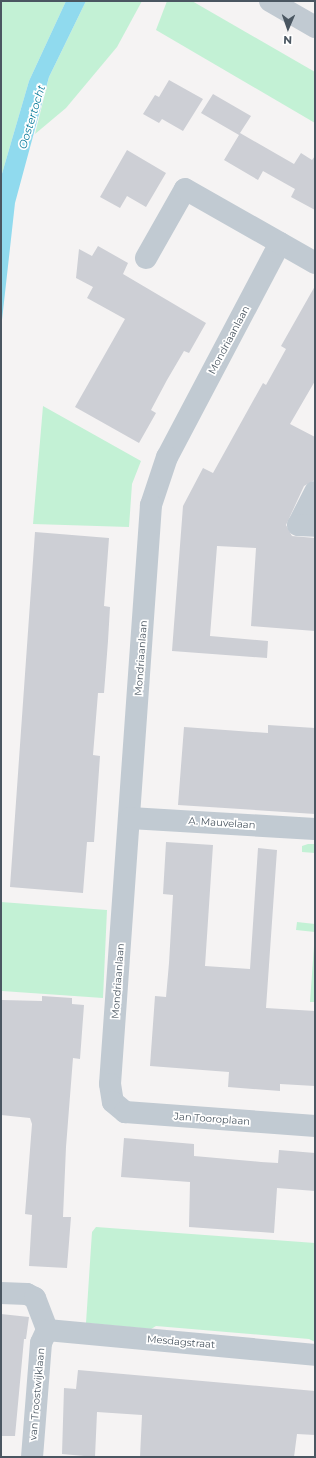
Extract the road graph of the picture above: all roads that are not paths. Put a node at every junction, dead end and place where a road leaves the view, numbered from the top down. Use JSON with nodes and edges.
{"nodes":[{"id":1,"x":270,"y":1,"type":"edge"},
{"id":2,"x":315,"y":27,"type":"edge"},
{"id":3,"x":280,"y":243,"type":"junction"},
{"id":4,"x":146,"y":258,"type":"dead end"},
{"id":5,"x":315,"y":263,"type":"edge"},
{"id":6,"x":315,"y":492,"type":"edge"},
{"id":7,"x":315,"y":526,"type":"edge"},
{"id":8,"x":130,"y":818,"type":"junction"},
{"id":9,"x":315,"y":830,"type":"edge"},
{"id":10,"x":113,"y":1102,"type":"joint"},
{"id":11,"x":315,"y":1126,"type":"edge"},
{"id":12,"x":1,"y":1292,"type":"edge"},
{"id":13,"x":47,"y":1330,"type":"junction"},
{"id":14,"x":315,"y":1355,"type":"edge"},
{"id":15,"x":32,"y":1457,"type":"edge"}],
"edges":[{"from":1,"to":2,"type":"street"},
{"from":3,"to":4,"type":"street"},
{"from":3,"to":5,"type":"street"},
{"from":3,"to":8,"type":"street","name":"Mondriaanlaan"},
{"from":6,"to":7,"type":"street"},
{"from":8,"to":9,"type":"street","name":"A. Mauvelaan"},
{"from":8,"to":10,"type":"street","name":"Mondriaanlaan"},
{"from":10,"to":11,"type":"street","name":"Jan Tooroplaan"},
{"from":12,"to":13,"type":"street"},
{"from":13,"to":14,"type":"street","name":"Mesdagstraat"},
{"from":13,"to":15,"type":"street","name":"van Troostwijklaan"}]}
